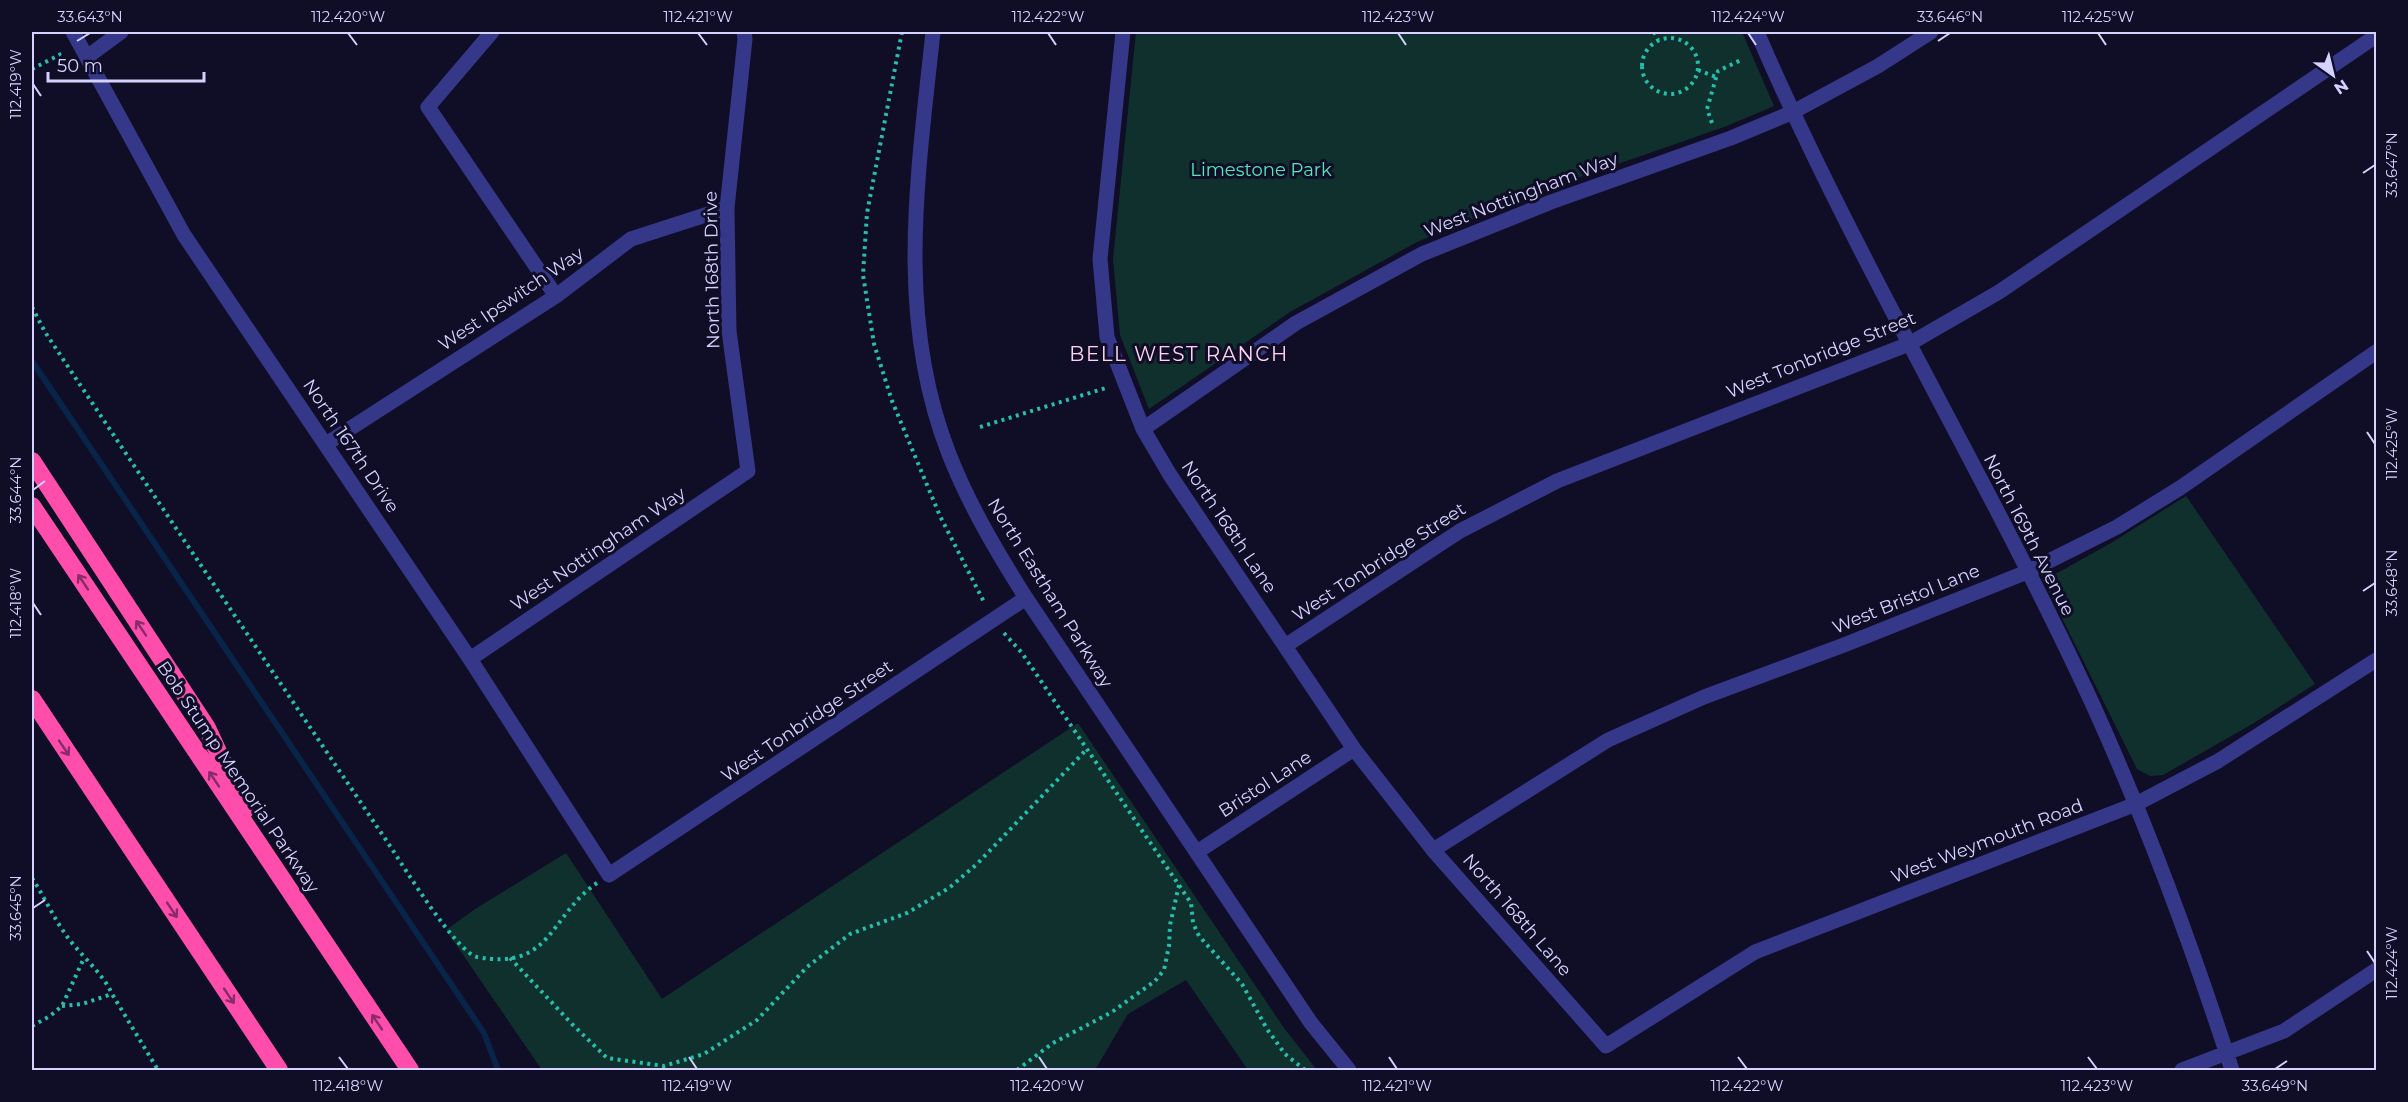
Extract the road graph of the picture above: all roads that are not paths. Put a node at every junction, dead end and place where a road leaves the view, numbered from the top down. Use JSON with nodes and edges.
{"nodes":[{"id":1,"x":121,"y":32,"type":"edge"},
{"id":2,"x":492,"y":32,"type":"edge"},
{"id":3,"x":744,"y":32,"type":"edge"},
{"id":4,"x":933,"y":32,"type":"edge"},
{"id":5,"x":1123,"y":32,"type":"edge"},
{"id":6,"x":1757,"y":32,"type":"edge"},
{"id":7,"x":1931,"y":32,"type":"edge"},
{"id":8,"x":2376,"y":36,"type":"edge"},
{"id":9,"x":80,"y":44,"type":"edge"},
{"id":10,"x":1791,"y":113,"type":"junction"},
{"id":11,"x":727,"y":208,"type":"junction"},
{"id":12,"x":556,"y":296,"type":"junction"},
{"id":13,"x":1909,"y":344,"type":"junction"},
{"id":14,"x":2376,"y":352,"type":"edge"},
{"id":15,"x":1143,"y":429,"type":"junction"},
{"id":16,"x":327,"y":444,"type":"junction"},
{"id":17,"x":32,"y":461,"type":"edge"},
{"id":18,"x":748,"y":471,"type":"joint"},
{"id":19,"x":32,"y":506,"type":"edge"},
{"id":20,"x":2027,"y":572,"type":"junction"},
{"id":21,"x":1026,"y":598,"type":"junction"},
{"id":22,"x":1285,"y":646,"type":"junction"},
{"id":23,"x":470,"y":659,"type":"junction"},
{"id":24,"x":2376,"y":660,"type":"edge"},
{"id":25,"x":32,"y":699,"type":"edge"},
{"id":26,"x":1354,"y":749,"type":"junction"},
{"id":27,"x":2136,"y":804,"type":"junction"},
{"id":28,"x":1433,"y":850,"type":"junction"},
{"id":29,"x":1197,"y":852,"type":"junction"},
{"id":30,"x":270,"y":863,"type":"junction"},
{"id":31,"x":609,"y":875,"type":"joint"},
{"id":32,"x":2376,"y":970,"type":"edge"},
{"id":33,"x":1606,"y":1046,"type":"joint"},
{"id":34,"x":2226,"y":1054,"type":"junction"},
{"id":35,"x":279,"y":1071,"type":"edge"},
{"id":36,"x":410,"y":1071,"type":"edge"},
{"id":37,"x":1349,"y":1071,"type":"edge"},
{"id":38,"x":2182,"y":1071,"type":"edge"},
{"id":39,"x":2232,"y":1071,"type":"edge"}],
"edges":[{"from":1,"to":9,"type":"street"},
{"from":2,"to":12,"type":"street"},
{"from":3,"to":11,"type":"street","name":"North 168th Drive"},
{"from":4,"to":21,"type":"street","name":"North Eastham Parkway"},
{"from":5,"to":15,"type":"street","name":"North 168th Lane"},
{"from":6,"to":10,"type":"street","name":"North 169th Avenue"},
{"from":7,"to":10,"type":"street","name":"West Nottingham Way"},
{"from":8,"to":13,"type":"street","name":"West Tonbridge Street"},
{"from":9,"to":16,"type":"street","name":"North 167th Drive"},
{"from":10,"to":13,"type":"street","name":"North 169th Avenue"},
{"from":10,"to":15,"type":"street","name":"West Nottingham Way"},
{"from":11,"to":12,"type":"street","name":"West Ipswitch Way"},
{"from":11,"to":18,"type":"street","name":"North 168th Drive"},
{"from":12,"to":16,"type":"street","name":"West Ipswitch Way"},
{"from":13,"to":20,"type":"street","name":"North 169th Avenue"},
{"from":13,"to":22,"type":"street","name":"West Tonbridge Street"},
{"from":14,"to":20,"type":"street","name":"West Bristol Lane"},
{"from":15,"to":22,"type":"street","name":"North 168th Lane"},
{"from":16,"to":23,"type":"street","name":"North 167th Drive"},
{"from":30,"to":17,"type":"highway","one_way":true},
{"from":18,"to":23,"type":"street","name":"West Nottingham Way"},
{"from":30,"to":19,"type":"highway","name":"Bob Stump Memorial Parkway","one_way":true},
{"from":20,"to":27,"type":"street","name":"North 169th Avenue"},
{"from":20,"to":28,"type":"street","name":"West Bristol Lane"},
{"from":21,"to":29,"type":"street","name":"North Eastham Parkway"},
{"from":21,"to":31,"type":"street","name":"West Tonbridge Street"},
{"from":22,"to":26,"type":"street","name":"North 168th Lane"},
{"from":23,"to":31,"type":"street","name":"North 167th Drive"},
{"from":24,"to":27,"type":"street","name":"West Weymouth Road"},
{"from":25,"to":35,"type":"highway","one_way":true},
{"from":26,"to":28,"type":"street","name":"North 168th Lane"},
{"from":26,"to":29,"type":"street","name":"Bristol Lane"},
{"from":27,"to":33,"type":"street","name":"West Weymouth Road"},
{"from":27,"to":34,"type":"street","name":"North 169th Avenue"},
{"from":28,"to":33,"type":"street","name":"North 168th Lane"},
{"from":29,"to":37,"type":"street","name":"North Eastham Parkway"},
{"from":36,"to":30,"type":"highway","name":"Bob Stump Memorial Parkway","one_way":true},
{"from":32,"to":34,"type":"street"},
{"from":34,"to":38,"type":"street"},
{"from":34,"to":39,"type":"street","name":"North 169th Avenue"}]}
